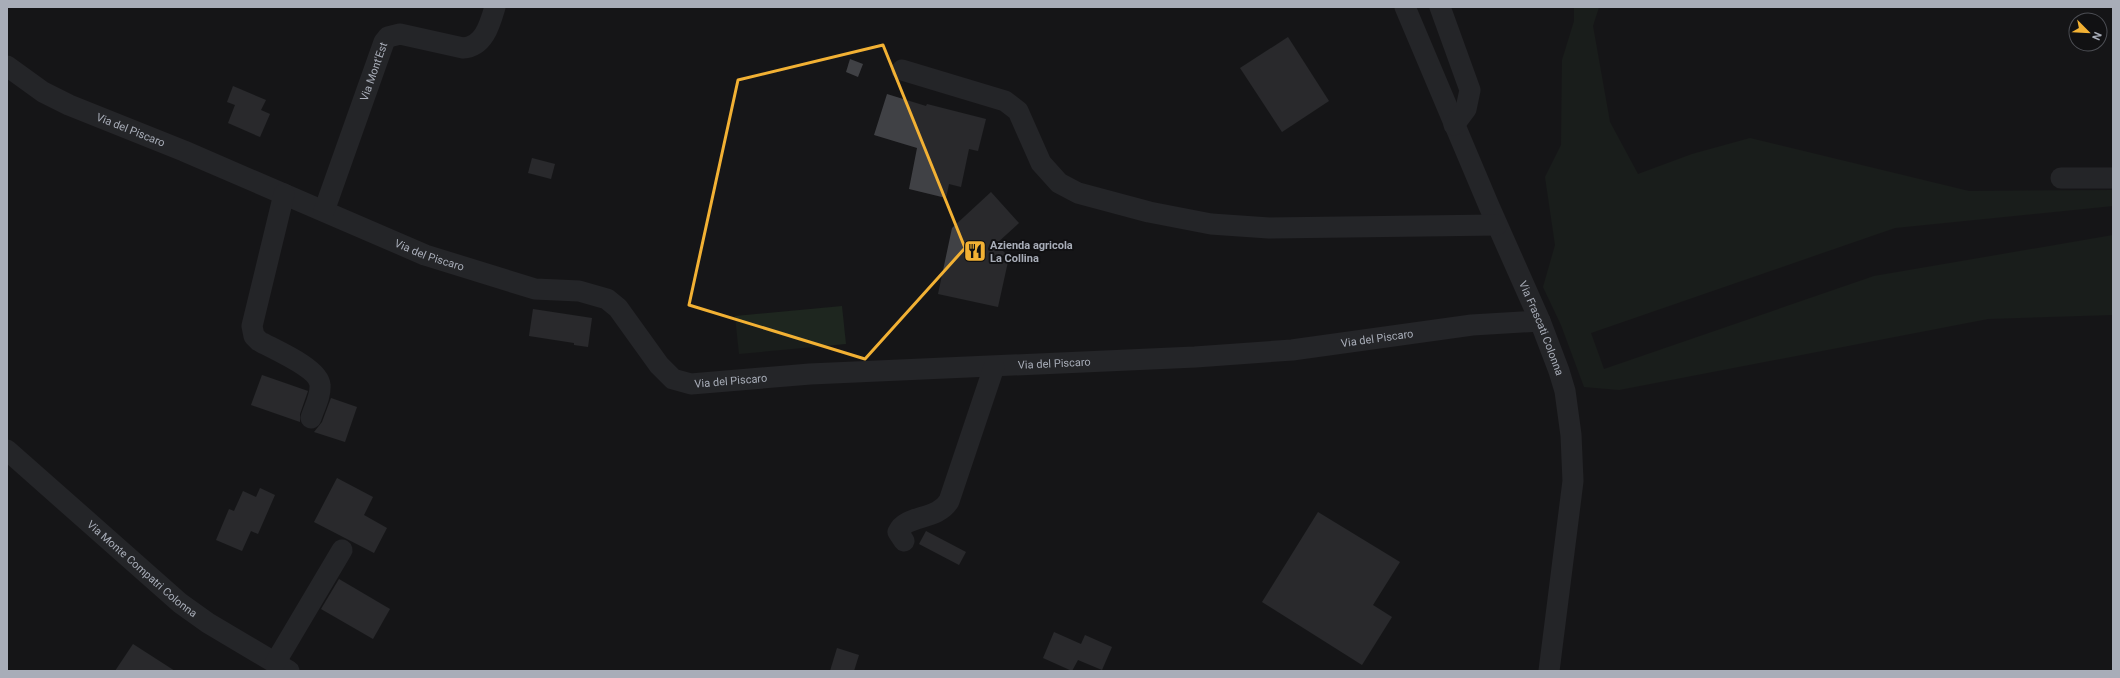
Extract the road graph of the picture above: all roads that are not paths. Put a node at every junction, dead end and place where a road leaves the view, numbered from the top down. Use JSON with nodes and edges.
{"nodes":[{"id":1,"x":495,"y":7,"type":"edge"},
{"id":2,"x":1405,"y":7,"type":"edge"},
{"id":3,"x":1440,"y":7,"type":"edge"},
{"id":4,"x":7,"y":66,"type":"edge"},
{"id":5,"x":902,"y":70,"type":"dead end"},
{"id":6,"x":1454,"y":124,"type":"junction"},
{"id":7,"x":2061,"y":178,"type":"dead end"},
{"id":8,"x":2113,"y":178,"type":"edge"},
{"id":9,"x":284,"y":194,"type":"junction"},
{"id":10,"x":324,"y":211,"type":"junction"},
{"id":11,"x":1497,"y":225,"type":"junction"},
{"id":12,"x":1540,"y":321,"type":"junction"},
{"id":13,"x":994,"y":367,"type":"junction"},
{"id":14,"x":311,"y":418,"type":"dead end"},
{"id":15,"x":7,"y":450,"type":"edge"},
{"id":16,"x":904,"y":541,"type":"dead end"},
{"id":17,"x":342,"y":550,"type":"dead end"},
{"id":18,"x":282,"y":667,"type":"edge"},
{"id":19,"x":1549,"y":671,"type":"edge"}],
"edges":[{"from":1,"to":10,"type":"street","name":"Via Mont'Est"},
{"from":2,"to":6,"type":"street","name":"Via Frascati Colonna"},
{"from":3,"to":6,"type":"street"},
{"from":4,"to":9,"type":"street","name":"Via del Piscaro"},
{"from":5,"to":11,"type":"street"},
{"from":6,"to":11,"type":"street","name":"Via Frascati Colonna"},
{"from":7,"to":8,"type":"street"},
{"from":9,"to":10,"type":"street","name":"Via del Piscaro"},
{"from":9,"to":14,"type":"street"},
{"from":10,"to":13,"type":"street","name":"Via del Piscaro"},
{"from":11,"to":12,"type":"street","name":"Via Frascati Colonna"},
{"from":12,"to":13,"type":"street","name":"Via del Piscaro"},
{"from":12,"to":19,"type":"street","name":"Via Frascati Colonna"},
{"from":13,"to":16,"type":"street"},
{"from":15,"to":18,"type":"street","name":"Via Monte Compatri Colonna"},
{"from":17,"to":18,"type":"street"}]}
